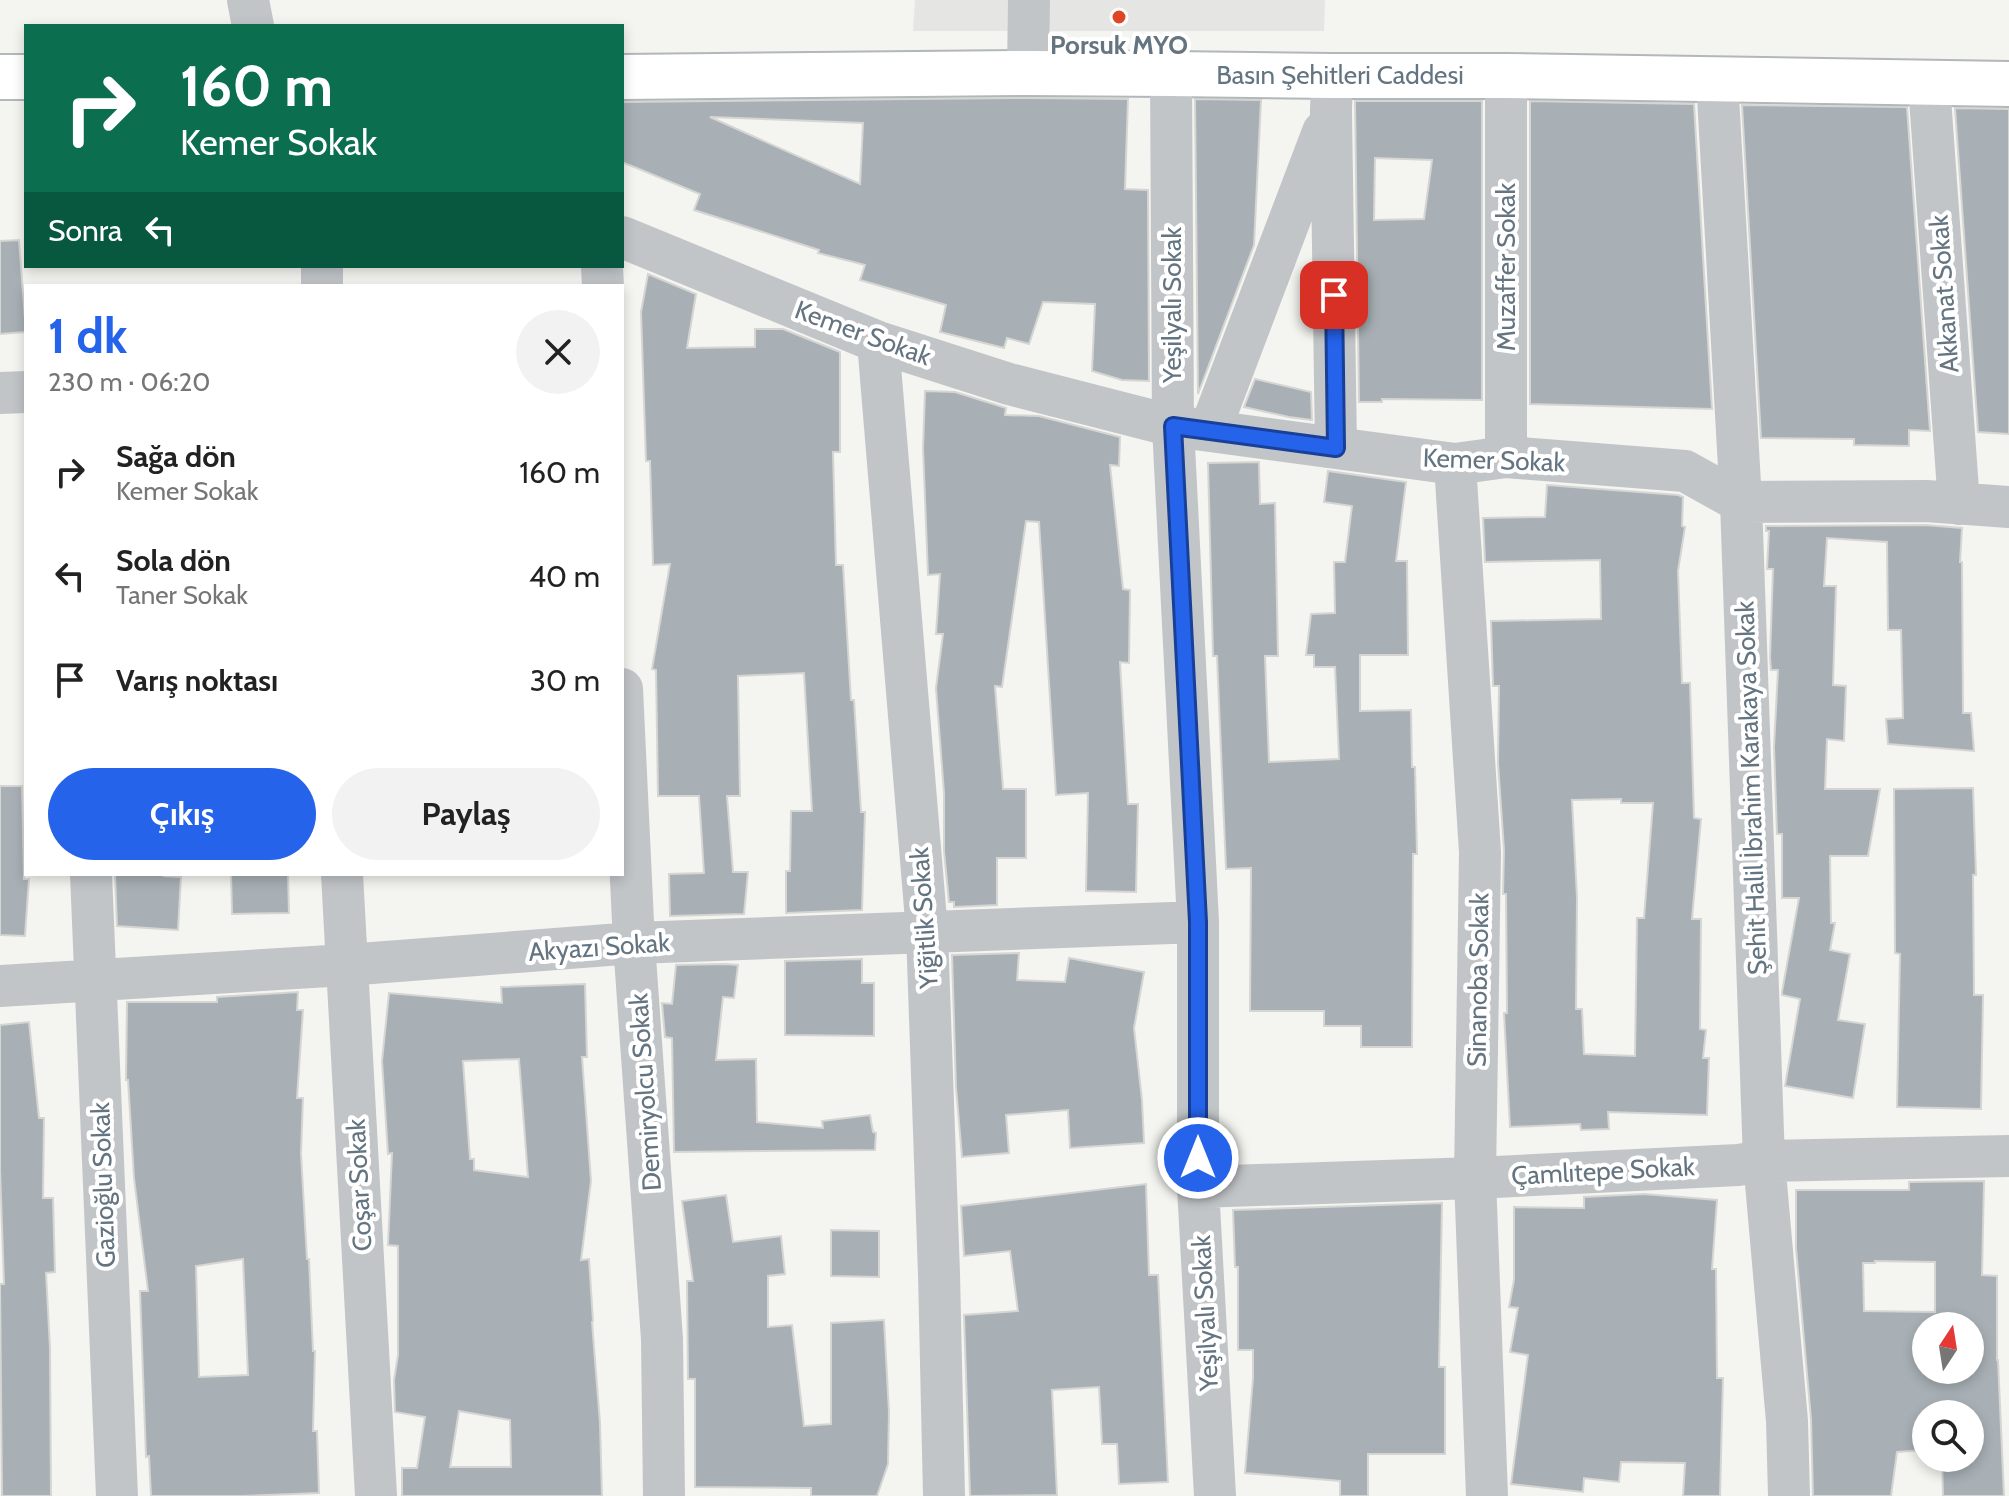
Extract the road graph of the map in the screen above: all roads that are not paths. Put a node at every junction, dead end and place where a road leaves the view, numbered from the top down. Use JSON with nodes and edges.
{"nodes":[{"id":1,"x":248,"y":0,"type":"edge"},
{"id":2,"x":1029,"y":0,"type":"edge"},
{"id":3,"x":253,"y":24,"type":"edge"},
{"id":4,"x":1028,"y":73,"type":"junction"},
{"id":5,"x":1171,"y":74,"type":"junction"},
{"id":6,"x":1506,"y":76,"type":"junction"},
{"id":7,"x":0,"y":77,"type":"edge"},
{"id":8,"x":24,"y":77,"type":"edge"},
{"id":9,"x":624,"y":77,"type":"edge"},
{"id":10,"x":1717,"y":79,"type":"junction"},
{"id":11,"x":1929,"y":84,"type":"junction"},
{"id":12,"x":2009,"y":84,"type":"edge"},
{"id":13,"x":1332,"y":94,"type":"junction"},
{"id":14,"x":624,"y":238,"type":"edge"},
{"id":15,"x":878,"y":342,"type":"junction"},
{"id":16,"x":24,"y":392,"type":"edge"},
{"id":17,"x":0,"y":393,"type":"edge"},
{"id":18,"x":1191,"y":428,"type":"junction"},
{"id":19,"x":1336,"y":448,"type":"junction"},
{"id":20,"x":1506,"y":457,"type":"junction"},
{"id":21,"x":1455,"y":464,"type":"junction"},
{"id":22,"x":1741,"y":502,"type":"junction"},
{"id":23,"x":1959,"y":504,"type":"junction"},
{"id":24,"x":2009,"y":507,"type":"edge"},
{"id":25,"x":624,"y":731,"type":"edge"},
{"id":26,"x":91,"y":876,"type":"edge"},
{"id":27,"x":342,"y":876,"type":"edge"},
{"id":28,"x":1198,"y":922,"type":"junction"},
{"id":29,"x":927,"y":932,"type":"junction"},
{"id":30,"x":634,"y":943,"type":"junction"},
{"id":31,"x":346,"y":965,"type":"junction"},
{"id":32,"x":95,"y":980,"type":"junction"},
{"id":33,"x":0,"y":986,"type":"edge"},
{"id":34,"x":2009,"y":1156,"type":"edge"},
{"id":35,"x":1764,"y":1161,"type":"junction"},
{"id":36,"x":1475,"y":1178,"type":"junction"},
{"id":37,"x":1198,"y":1187,"type":"junction"},
{"id":38,"x":117,"y":1496,"type":"edge"},
{"id":39,"x":376,"y":1496,"type":"edge"},
{"id":40,"x":664,"y":1496,"type":"edge"},
{"id":41,"x":944,"y":1496,"type":"edge"},
{"id":42,"x":1215,"y":1496,"type":"edge"},
{"id":43,"x":1487,"y":1496,"type":"edge"},
{"id":44,"x":1789,"y":1496,"type":"edge"}],
"edges":[{"from":1,"to":3,"type":"street"},
{"from":2,"to":4,"type":"street"},
{"from":4,"to":5,"type":"main road","name":"Basın Şehitleri Caddesi"},
{"from":4,"to":9,"type":"main road","name":"Basın Şehitleri Caddesi"},
{"from":5,"to":13,"type":"main road","name":"Basın Şehitleri Caddesi"},
{"from":5,"to":18,"type":"street","name":"Yeşilyalı Sokak"},
{"from":6,"to":10,"type":"main road","name":"Basın Şehitleri Caddesi"},
{"from":6,"to":13,"type":"main road","name":"Basın Şehitleri Caddesi"},
{"from":6,"to":20,"type":"street","name":"Muzaffer Sokak"},
{"from":7,"to":8,"type":"main road"},
{"from":10,"to":11,"type":"main road","name":"Basın Şehitleri Caddesi"},
{"from":10,"to":22,"type":"street","name":"Şehit Halil İbrahim Karakaya Sokak"},
{"from":11,"to":12,"type":"main road","name":"Basın Şehitleri Caddesi"},
{"from":11,"to":23,"type":"street","name":"Akkanat Sokak"},
{"from":13,"to":18,"type":"street"},
{"from":13,"to":19,"type":"street"},
{"from":14,"to":15,"type":"street","name":"Kemer Sokak"},
{"from":15,"to":18,"type":"street","name":"Kemer Sokak"},
{"from":15,"to":29,"type":"street","name":"Yiğitlik Sokak"},
{"from":16,"to":17,"type":"street"},
{"from":18,"to":19,"type":"street","name":"Kemer Sokak"},
{"from":18,"to":28,"type":"street","name":"Yeşilyalı Sokak"},
{"from":19,"to":21,"type":"street","name":"Kemer Sokak"},
{"from":20,"to":21,"type":"street","name":"Kemer Sokak"},
{"from":20,"to":22,"type":"street","name":"Kemer Sokak"},
{"from":21,"to":36,"type":"street","name":"Sinanoba Sokak"},
{"from":22,"to":23,"type":"street","name":"Kemer Sokak"},
{"from":22,"to":35,"type":"street","name":"Şehit Halil İbrahim Karakaya Sokak"},
{"from":23,"to":24,"type":"street","name":"Kemer Sokak"},
{"from":25,"to":30,"type":"street","name":"Demiryolcu Sokak"},
{"from":26,"to":32,"type":"street","name":"Gazioğlu Sokak"},
{"from":27,"to":31,"type":"street","name":"Coşar Sokak"},
{"from":28,"to":29,"type":"street","name":"Akyazı Sokak"},
{"from":28,"to":37,"type":"street","name":"Yeşilyalı Sokak"},
{"from":29,"to":30,"type":"street","name":"Akyazı Sokak"},
{"from":29,"to":41,"type":"street","name":"Yiğitlik Sokak"},
{"from":30,"to":31,"type":"street","name":"Akyazı Sokak"},
{"from":30,"to":40,"type":"street","name":"Demiryolcu Sokak"},
{"from":31,"to":32,"type":"street","name":"Akyazı Sokak"},
{"from":31,"to":39,"type":"street","name":"Coşar Sokak"},
{"from":32,"to":33,"type":"street","name":"Akyazı Sokak"},
{"from":32,"to":38,"type":"street","name":"Gazioğlu Sokak"},
{"from":34,"to":35,"type":"street","name":"Çamlıtepe Sokak"},
{"from":35,"to":36,"type":"street","name":"Çamlıtepe Sokak"},
{"from":35,"to":44,"type":"street","name":"Şehit Halil İbrahim Karakaya Sokak"},
{"from":36,"to":37,"type":"street","name":"Çamlıtepe Sokak"},
{"from":36,"to":43,"type":"street","name":"Sinanoba Sokak"},
{"from":37,"to":42,"type":"street","name":"Yeşilyalı Sokak"}]}
